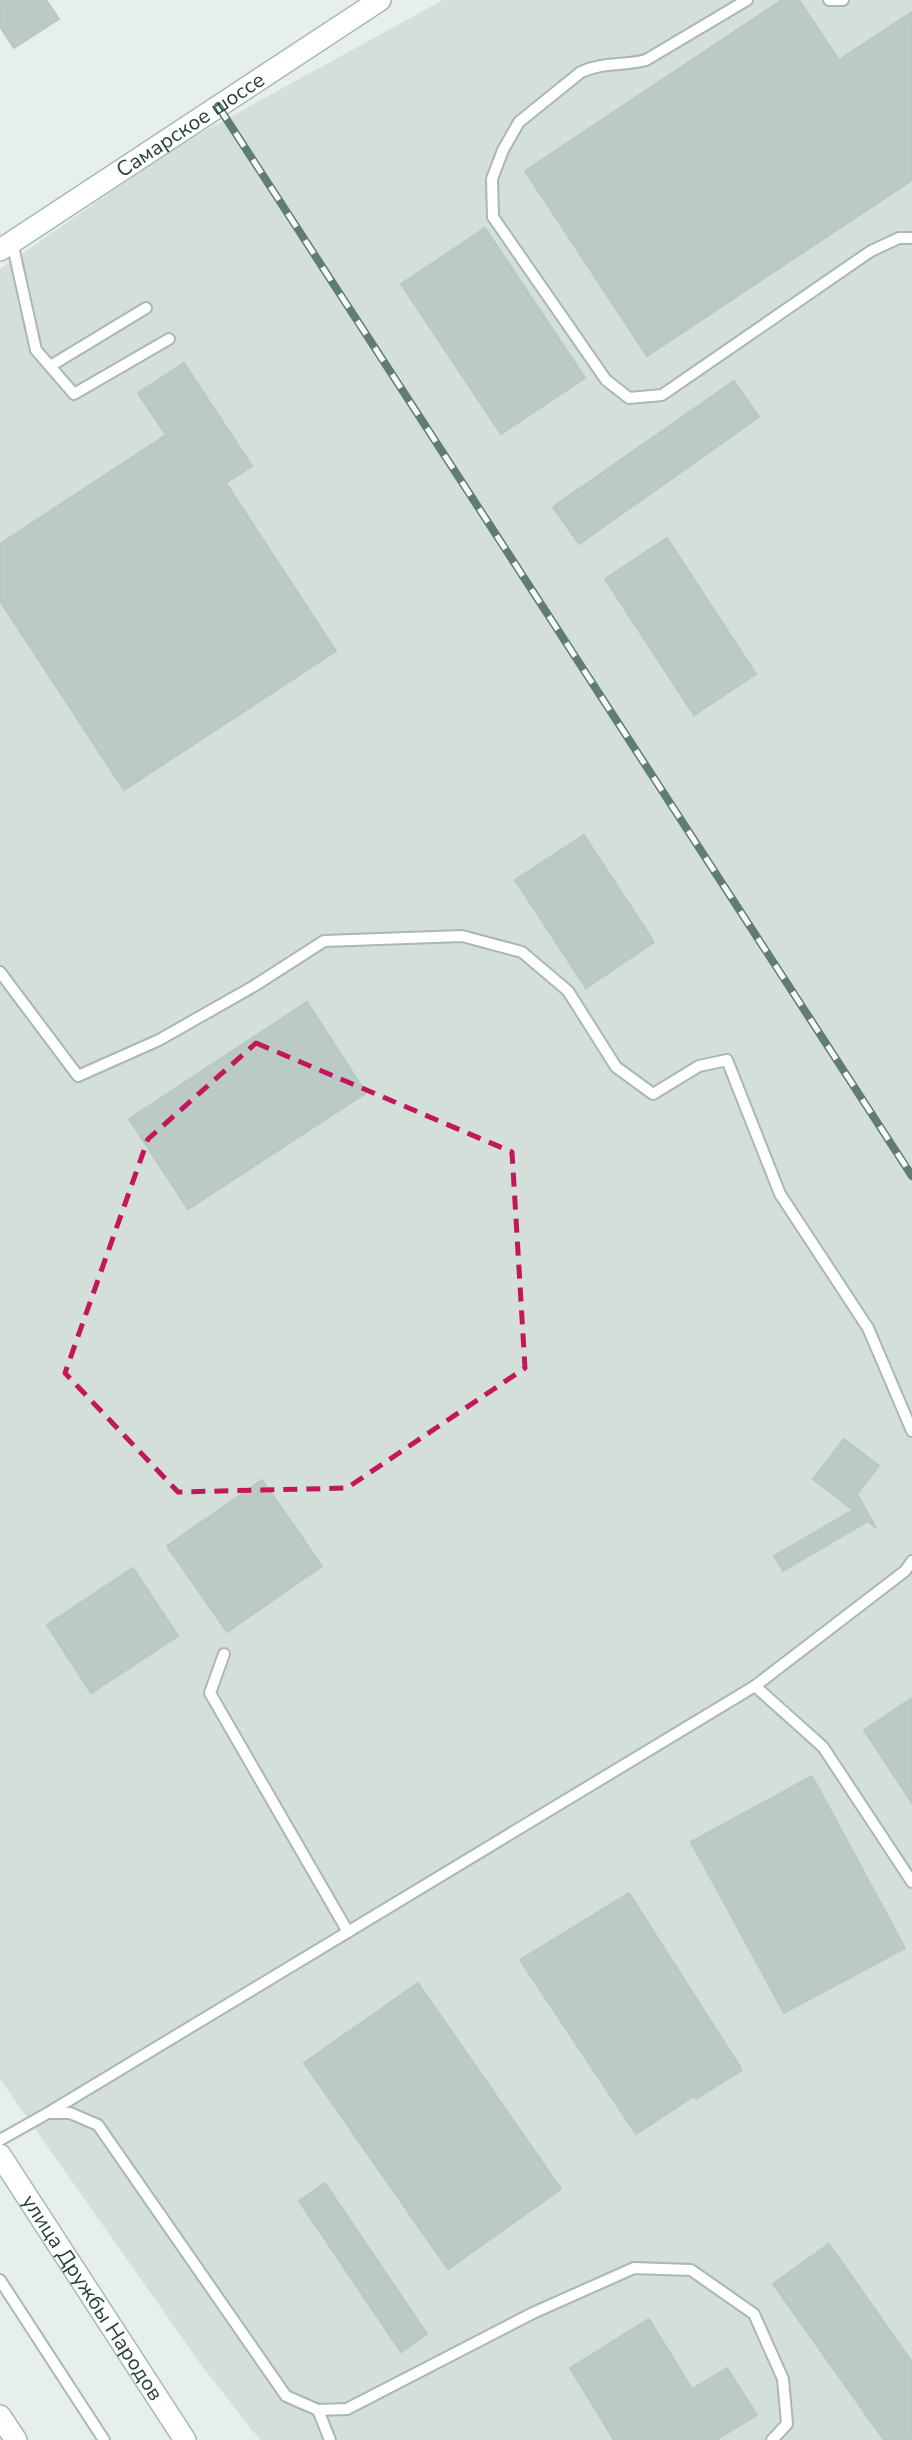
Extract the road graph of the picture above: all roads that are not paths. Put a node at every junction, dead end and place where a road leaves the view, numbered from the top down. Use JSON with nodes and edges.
{"nodes":[{"id":1,"x":380,"y":0,"type":"edge"},
{"id":2,"x":747,"y":0,"type":"edge"},
{"id":3,"x":829,"y":0,"type":"edge"},
{"id":4,"x":842,"y":0,"type":"edge"},
{"id":5,"x":912,"y":238,"type":"edge"},
{"id":6,"x":6,"y":246,"type":"edge"},
{"id":7,"x":146,"y":308,"type":"dead end"},
{"id":8,"x":169,"y":339,"type":"dead end"},
{"id":9,"x":52,"y":365,"type":"junction"},
{"id":10,"x":0,"y":972,"type":"edge"},
{"id":11,"x":912,"y":1431,"type":"edge"},
{"id":12,"x":912,"y":1561,"type":"edge"},
{"id":13,"x":224,"y":1654,"type":"dead end"},
{"id":14,"x":755,"y":1686,"type":"junction"},
{"id":15,"x":912,"y":1882,"type":"edge"},
{"id":16,"x":348,"y":1932,"type":"junction"},
{"id":17,"x":48,"y":2113,"type":"junction"},
{"id":18,"x":0,"y":2140,"type":"edge"},
{"id":19,"x":0,"y":2155,"type":"edge"},
{"id":20,"x":0,"y":2280,"type":"edge"},
{"id":21,"x":318,"y":2410,"type":"junction"},
{"id":22,"x":0,"y":2416,"type":"edge"},
{"id":23,"x":16,"y":2440,"type":"edge"},
{"id":24,"x":104,"y":2440,"type":"edge"},
{"id":25,"x":185,"y":2440,"type":"edge"},
{"id":26,"x":330,"y":2440,"type":"edge"},
{"id":27,"x":772,"y":2440,"type":"edge"}],
"edges":[{"from":1,"to":6,"type":"street","name":"Самарское шоссе"},
{"from":2,"to":5,"type":"lane"},
{"from":3,"to":4,"type":"lane"},
{"from":6,"to":9,"type":"lane"},
{"from":7,"to":9,"type":"lane"},
{"from":8,"to":9,"type":"lane"},
{"from":10,"to":11,"type":"lane"},
{"from":12,"to":14,"type":"lane"},
{"from":13,"to":16,"type":"lane"},
{"from":14,"to":15,"type":"lane"},
{"from":14,"to":16,"type":"lane"},
{"from":16,"to":17,"type":"lane"},
{"from":17,"to":18,"type":"lane"},
{"from":17,"to":21,"type":"lane"},
{"from":19,"to":25,"type":"street","name":"улица Дружбы Народов"},
{"from":20,"to":24,"type":"lane"},
{"from":21,"to":26,"type":"lane"},
{"from":21,"to":27,"type":"lane"},
{"from":22,"to":23,"type":"street"}]}
